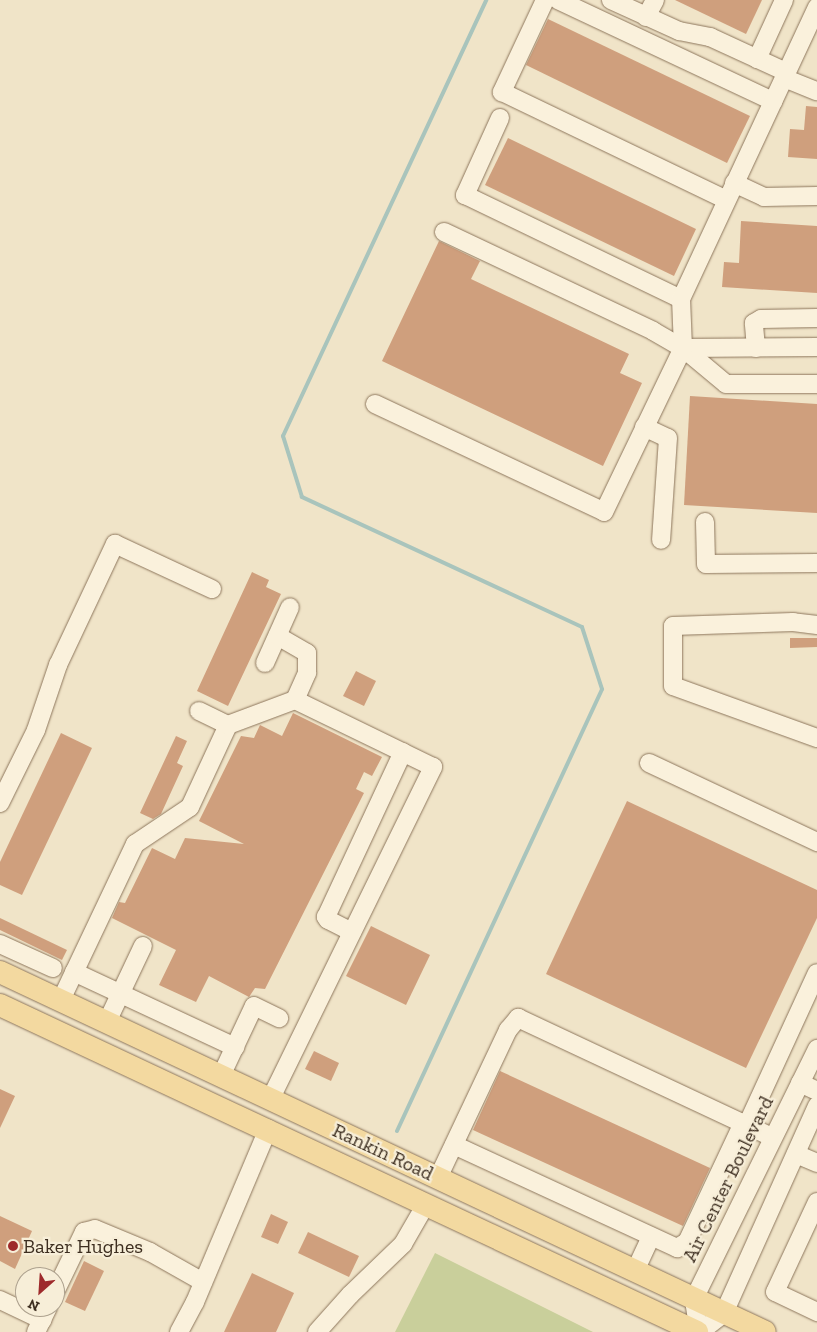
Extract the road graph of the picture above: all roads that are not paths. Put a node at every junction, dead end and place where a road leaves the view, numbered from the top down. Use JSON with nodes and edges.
{"nodes":[{"id":1,"x":545,"y":0,"type":"edge"},
{"id":2,"x":558,"y":0,"type":"edge"},
{"id":3,"x":611,"y":0,"type":"edge"},
{"id":4,"x":655,"y":0,"type":"edge"},
{"id":5,"x":784,"y":0,"type":"edge"},
{"id":6,"x":817,"y":6,"type":"edge"},
{"id":7,"x":646,"y":17,"type":"junction"},
{"id":8,"x":757,"y":59,"type":"junction"},
{"id":9,"x":785,"y":75,"type":"junction"},
{"id":10,"x":817,"y":91,"type":"edge"},
{"id":11,"x":773,"y":100,"type":"junction"},
{"id":12,"x":500,"y":118,"type":"dead end"},
{"id":13,"x":734,"y":183,"type":"junction"},
{"id":14,"x":817,"y":196,"type":"edge"},
{"id":15,"x":726,"y":200,"type":"junction"},
{"id":16,"x":444,"y":232,"type":"dead end"},
{"id":17,"x":681,"y":298,"type":"junction"},
{"id":18,"x":817,"y":318,"type":"edge"},
{"id":19,"x":817,"y":347,"type":"edge"},
{"id":20,"x":683,"y":348,"type":"junction"},
{"id":21,"x":756,"y":348,"type":"junction"},
{"id":22,"x":817,"y":384,"type":"edge"},
{"id":23,"x":374,"y":404,"type":"dead end"},
{"id":24,"x":644,"y":427,"type":"junction"},
{"id":25,"x":705,"y":522,"type":"dead end"},
{"id":26,"x":661,"y":540,"type":"dead end"},
{"id":27,"x":817,"y":563,"type":"edge"},
{"id":28,"x":212,"y":589,"type":"dead end"},
{"id":29,"x":290,"y":607,"type":"dead end"},
{"id":30,"x":817,"y":625,"type":"edge"},
{"id":31,"x":277,"y":636,"type":"junction"},
{"id":32,"x":265,"y":662,"type":"dead end"},
{"id":33,"x":294,"y":700,"type":"junction"},
{"id":34,"x":199,"y":711,"type":"dead end"},
{"id":35,"x":228,"y":725,"type":"junction"},
{"id":36,"x":817,"y":738,"type":"edge"},
{"id":37,"x":403,"y":752,"type":"junction"},
{"id":38,"x":649,"y":763,"type":"dead end"},
{"id":39,"x":0,"y":803,"type":"edge"},
{"id":40,"x":817,"y":842,"type":"edge"},
{"id":41,"x":352,"y":932,"type":"junction"},
{"id":42,"x":0,"y":944,"type":"edge"},
{"id":43,"x":143,"y":946,"type":"dead end"},
{"id":44,"x":52,"y":968,"type":"dead end"},
{"id":45,"x":0,"y":972,"type":"edge"},
{"id":46,"x":74,"y":972,"type":"junction"},
{"id":47,"x":817,"y":973,"type":"edge"},
{"id":48,"x":120,"y":994,"type":"junction"},
{"id":49,"x":61,"y":1000,"type":"junction"},
{"id":50,"x":0,"y":1004,"type":"edge"},
{"id":51,"x":279,"y":1018,"type":"dead end"},
{"id":52,"x":107,"y":1022,"type":"junction"},
{"id":53,"x":47,"y":1026,"type":"junction"},
{"id":54,"x":235,"y":1047,"type":"junction"},
{"id":55,"x":817,"y":1048,"type":"edge"},
{"id":56,"x":221,"y":1076,"type":"junction"},
{"id":57,"x":800,"y":1083,"type":"junction"},
{"id":58,"x":817,"y":1091,"type":"edge"},
{"id":59,"x":270,"y":1100,"type":"junction"},
{"id":60,"x":817,"y":1106,"type":"edge"},
{"id":61,"x":745,"y":1124,"type":"junction"},
{"id":62,"x":268,"y":1129,"type":"junction"},
{"id":63,"x":772,"y":1137,"type":"junction"},
{"id":64,"x":454,"y":1145,"type":"junction"},
{"id":65,"x":796,"y":1154,"type":"junction"},
{"id":66,"x":817,"y":1163,"type":"edge"},
{"id":67,"x":438,"y":1178,"type":"junction"},
{"id":68,"x":817,"y":1202,"type":"edge"},
{"id":69,"x":426,"y":1204,"type":"junction"},
{"id":70,"x":651,"y":1236,"type":"junction"},
{"id":71,"x":65,"y":1271,"type":"edge"},
{"id":72,"x":635,"y":1271,"type":"junction"},
{"id":73,"x":203,"y":1282,"type":"junction"},
{"id":74,"x":694,"y":1299,"type":"junction"},
{"id":75,"x":0,"y":1300,"type":"edge"},
{"id":76,"x":817,"y":1312,"type":"edge"},
{"id":77,"x":724,"y":1313,"type":"junction"},
{"id":78,"x":42,"y":1320,"type":"edge"},
{"id":79,"x":179,"y":1332,"type":"edge"},
{"id":80,"x":317,"y":1332,"type":"edge"},
{"id":81,"x":698,"y":1332,"type":"edge"},
{"id":82,"x":766,"y":1332,"type":"edge"}],
"edges":[{"from":1,"to":15,"type":"street"},
{"from":2,"to":11,"type":"street"},
{"from":3,"to":7,"type":"street"},
{"from":4,"to":7,"type":"street"},
{"from":5,"to":8,"type":"street"},
{"from":6,"to":9,"type":"street"},
{"from":7,"to":8,"type":"street"},
{"from":8,"to":9,"type":"street"},
{"from":9,"to":10,"type":"street"},
{"from":9,"to":11,"type":"street"},
{"from":11,"to":13,"type":"street"},
{"from":12,"to":17,"type":"street"},
{"from":13,"to":14,"type":"street"},
{"from":13,"to":15,"type":"street"},
{"from":15,"to":17,"type":"street"},
{"from":16,"to":20,"type":"street"},
{"from":17,"to":20,"type":"street"},
{"from":18,"to":21,"type":"street"},
{"from":19,"to":21,"type":"street"},
{"from":20,"to":21,"type":"street"},
{"from":20,"to":22,"type":"street"},
{"from":20,"to":24,"type":"street"},
{"from":23,"to":24,"type":"street"},
{"from":24,"to":26,"type":"street"},
{"from":25,"to":27,"type":"street"},
{"from":28,"to":39,"type":"street"},
{"from":29,"to":31,"type":"street"},
{"from":30,"to":36,"type":"street"},
{"from":31,"to":32,"type":"street"},
{"from":31,"to":33,"type":"street"},
{"from":33,"to":35,"type":"street"},
{"from":33,"to":37,"type":"street"},
{"from":34,"to":35,"type":"street"},
{"from":35,"to":46,"type":"street"},
{"from":37,"to":41,"type":"street"},
{"from":37,"to":41,"type":"street"},
{"from":38,"to":40,"type":"street"},
{"from":41,"to":59,"type":"street"},
{"from":42,"to":44,"type":"street"},
{"from":43,"to":48,"type":"street"},
{"from":45,"to":49,"type":"main road","name":"Rankin Road"},
{"from":46,"to":48,"type":"street"},
{"from":46,"to":49,"type":"street"},
{"from":47,"to":61,"type":"street"},
{"from":48,"to":52,"type":"street"},
{"from":48,"to":54,"type":"street"},
{"from":49,"to":52,"type":"main road","name":"Rankin Road"},
{"from":49,"to":53,"type":"main road"},
{"from":50,"to":53,"type":"main road","name":"Rankin Road"},
{"from":51,"to":54,"type":"street"},
{"from":52,"to":56,"type":"main road","name":"Rankin Road"},
{"from":53,"to":62,"type":"main road","name":"Rankin Road"},
{"from":54,"to":56,"type":"street"},
{"from":55,"to":57,"type":"street","name":"Air Center Boulevard"},
{"from":56,"to":59,"type":"main road","name":"Rankin Road"},
{"from":57,"to":58,"type":"street"},
{"from":57,"to":63,"type":"street","name":"Air Center Boulevard"},
{"from":59,"to":62,"type":"main road"},
{"from":59,"to":67,"type":"main road","name":"Rankin Road"},
{"from":60,"to":65,"type":"street"},
{"from":61,"to":63,"type":"street"},
{"from":61,"to":64,"type":"street"},
{"from":61,"to":70,"type":"street"},
{"from":62,"to":69,"type":"main road","name":"Rankin Road"},
{"from":62,"to":73,"type":"street"},
{"from":63,"to":74,"type":"street","name":"Air Center Boulevard"},
{"from":64,"to":67,"type":"street"},
{"from":64,"to":70,"type":"street"},
{"from":65,"to":66,"type":"street"},
{"from":65,"to":77,"type":"street"},
{"from":67,"to":69,"type":"main road"},
{"from":67,"to":72,"type":"main road","name":"Rankin Road"},
{"from":68,"to":76,"type":"street"},
{"from":69,"to":80,"type":"street"},
{"from":69,"to":81,"type":"main road","name":"Rankin Road"},
{"from":70,"to":72,"type":"street"},
{"from":71,"to":73,"type":"street"},
{"from":72,"to":74,"type":"main road","name":"Rankin Road"},
{"from":73,"to":79,"type":"street"},
{"from":74,"to":77,"type":"main road","name":"Rankin Road"},
{"from":74,"to":81,"type":"street"},
{"from":75,"to":78,"type":"street"},
{"from":77,"to":81,"type":"street"},
{"from":77,"to":82,"type":"main road","name":"Rankin Road"}]}
